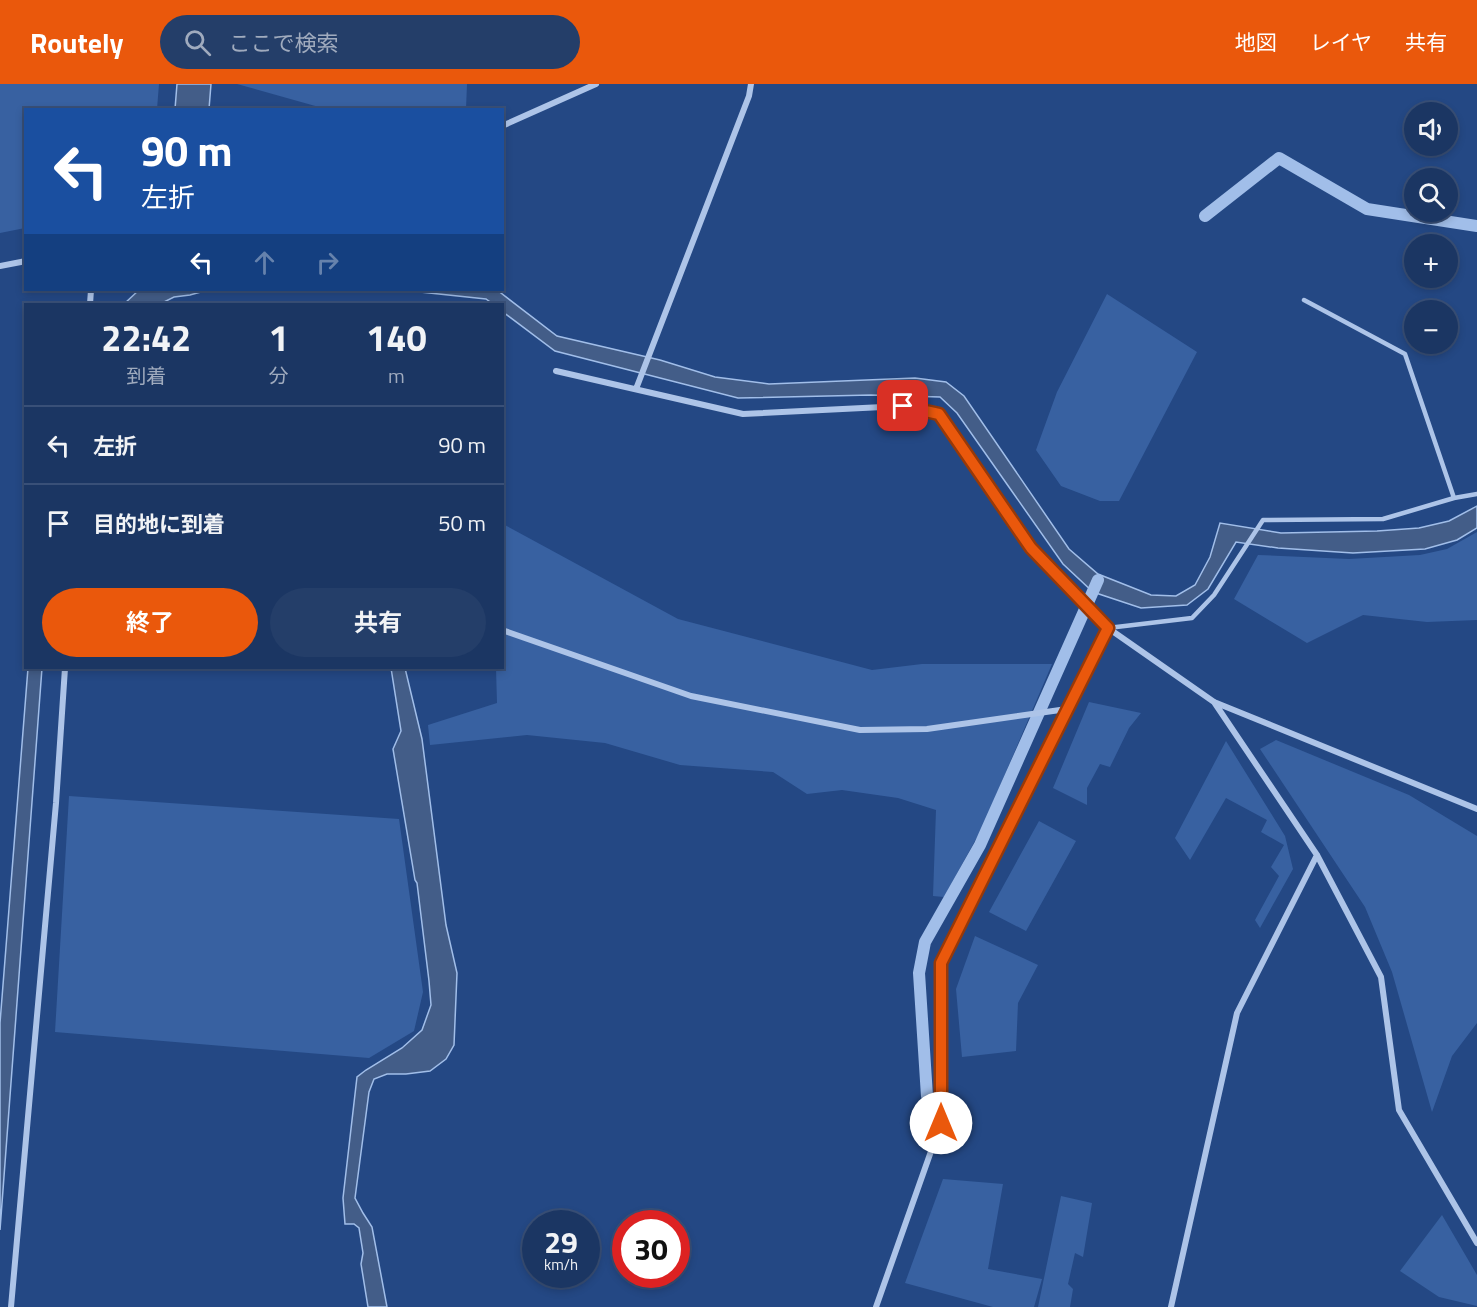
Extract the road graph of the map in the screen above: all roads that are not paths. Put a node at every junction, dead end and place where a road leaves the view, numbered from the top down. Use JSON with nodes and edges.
{"nodes":[{"id":1,"x":596,"y":84,"type":"edge"},
{"id":2,"x":751,"y":84,"type":"edge"},
{"id":3,"x":504,"y":125,"type":"edge"},
{"id":4,"x":24,"y":261,"type":"edge"},
{"id":5,"x":0,"y":267,"type":"edge"},
{"id":6,"x":1304,"y":300,"type":"dead end"},
{"id":7,"x":556,"y":371,"type":"dead end"},
{"id":8,"x":636,"y":389,"type":"junction"},
{"id":9,"x":1477,"y":494,"type":"edge"},
{"id":10,"x":1454,"y":498,"type":"junction"},
{"id":11,"x":1108,"y":628,"type":"junction"},
{"id":12,"x":504,"y":631,"type":"edge"},
{"id":13,"x":65,"y":669,"type":"edge"},
{"id":14,"x":1214,"y":702,"type":"junction"},
{"id":15,"x":1067,"y":709,"type":"junction"},
{"id":16,"x":1477,"y":809,"type":"edge"},
{"id":17,"x":1317,"y":855,"type":"junction"},
{"id":18,"x":1477,"y":1243,"type":"edge"},
{"id":19,"x":11,"y":1307,"type":"edge"},
{"id":20,"x":876,"y":1307,"type":"edge"},
{"id":21,"x":1171,"y":1307,"type":"edge"}],
"edges":[{"from":1,"to":3,"type":"street"},
{"from":2,"to":8,"type":"street"},
{"from":4,"to":5,"type":"street"},
{"from":6,"to":10,"type":"lane"},
{"from":7,"to":8,"type":"street"},
{"from":8,"to":11,"type":"street"},
{"from":9,"to":10,"type":"lane"},
{"from":10,"to":11,"type":"lane"},
{"from":11,"to":14,"type":"street"},
{"from":11,"to":15,"type":"street"},
{"from":12,"to":15,"type":"street"},
{"from":13,"to":19,"type":"street"},
{"from":14,"to":16,"type":"street"},
{"from":14,"to":17,"type":"street"},
{"from":15,"to":20,"type":"street"},
{"from":17,"to":18,"type":"street"},
{"from":17,"to":21,"type":"street"}]}
